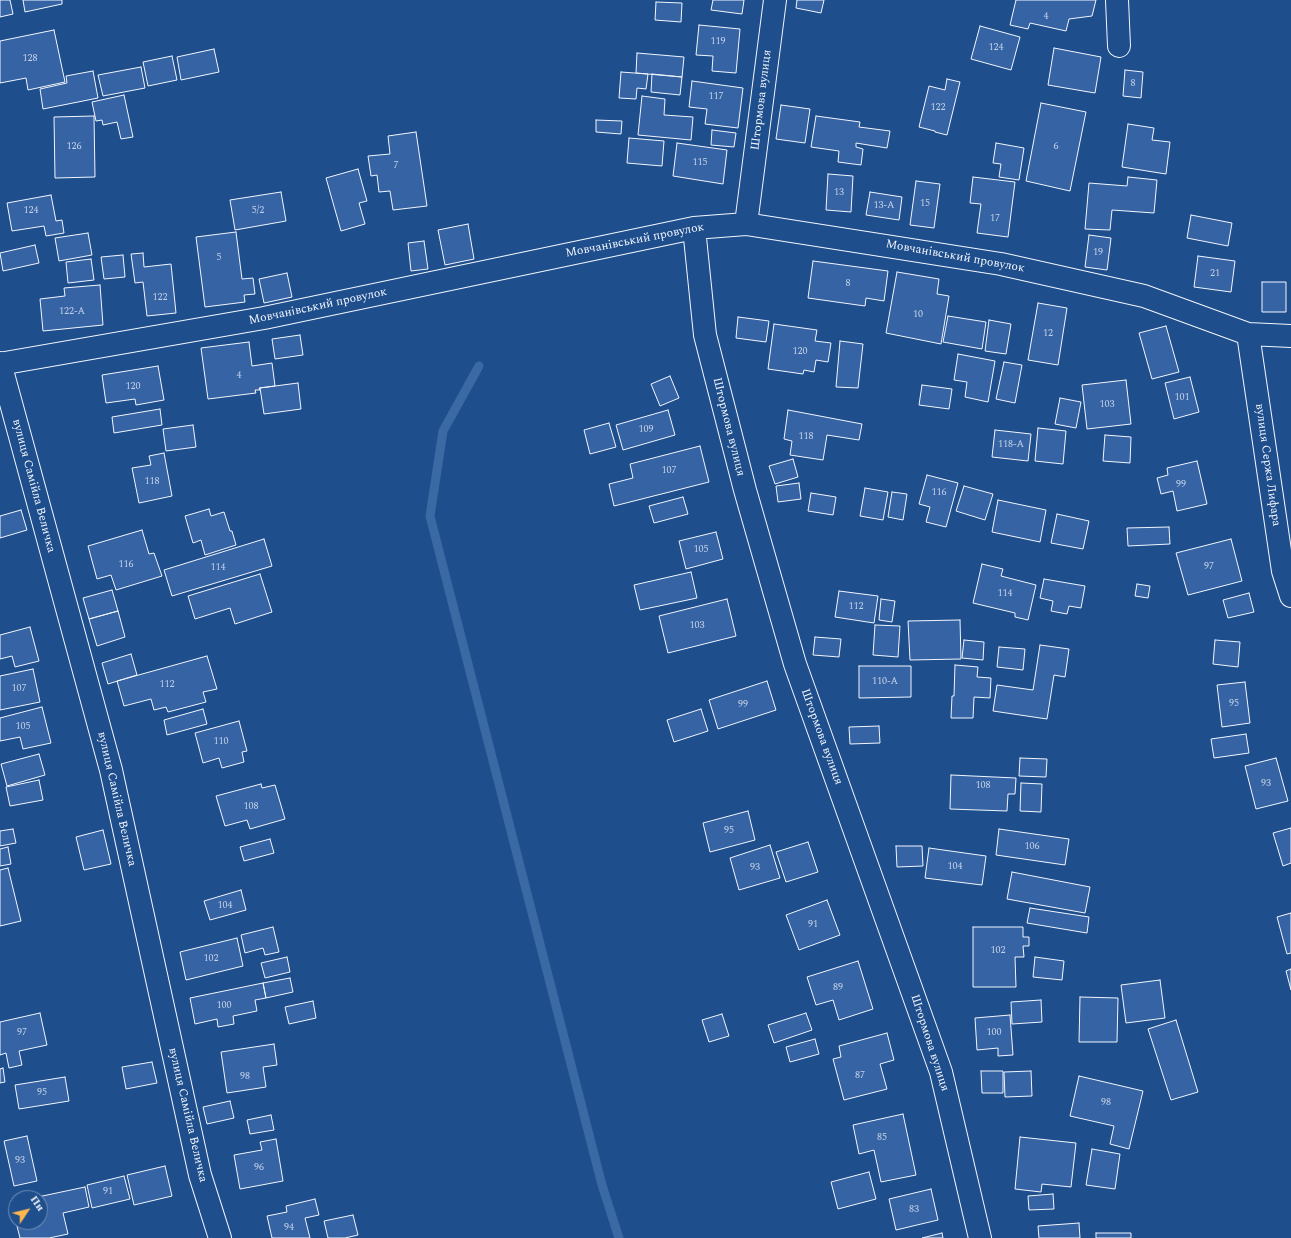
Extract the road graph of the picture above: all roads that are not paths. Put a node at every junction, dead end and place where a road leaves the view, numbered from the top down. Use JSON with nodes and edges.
{"nodes":[{"id":1,"x":776,"y":0,"type":"edge"},
{"id":2,"x":1117,"y":0,"type":"edge"},
{"id":3,"x":1119,"y":46,"type":"dead end"},
{"id":4,"x":746,"y":224,"type":"junction"},
{"id":5,"x":694,"y":228,"type":"junction"},
{"id":6,"x":1248,"y":334,"type":"junction"},
{"id":7,"x":1291,"y":336,"type":"edge"},
{"id":8,"x":0,"y":364,"type":"edge"},
{"id":9,"x":1291,"y":596,"type":"edge"},
{"id":10,"x":220,"y":1238,"type":"edge"},
{"id":11,"x":980,"y":1238,"type":"edge"}],
"edges":[{"from":1,"to":4,"type":"street","name":"Штормова вулиця"},
{"from":2,"to":3,"type":"street"},
{"from":4,"to":5,"type":"street","name":"Мовчанівський провулок"},
{"from":4,"to":6,"type":"street","name":"Мовчанівський провулок"},
{"from":5,"to":8,"type":"street","name":"Мовчанівський провулок"},
{"from":5,"to":11,"type":"street","name":"Штормова вулиця"},
{"from":6,"to":7,"type":"street","name":"Мовчанівський провулок"},
{"from":6,"to":9,"type":"street","name":"вулиця Сержа Лифара"},
{"from":8,"to":10,"type":"street","name":"вулиця Самійла Величка"}]}
